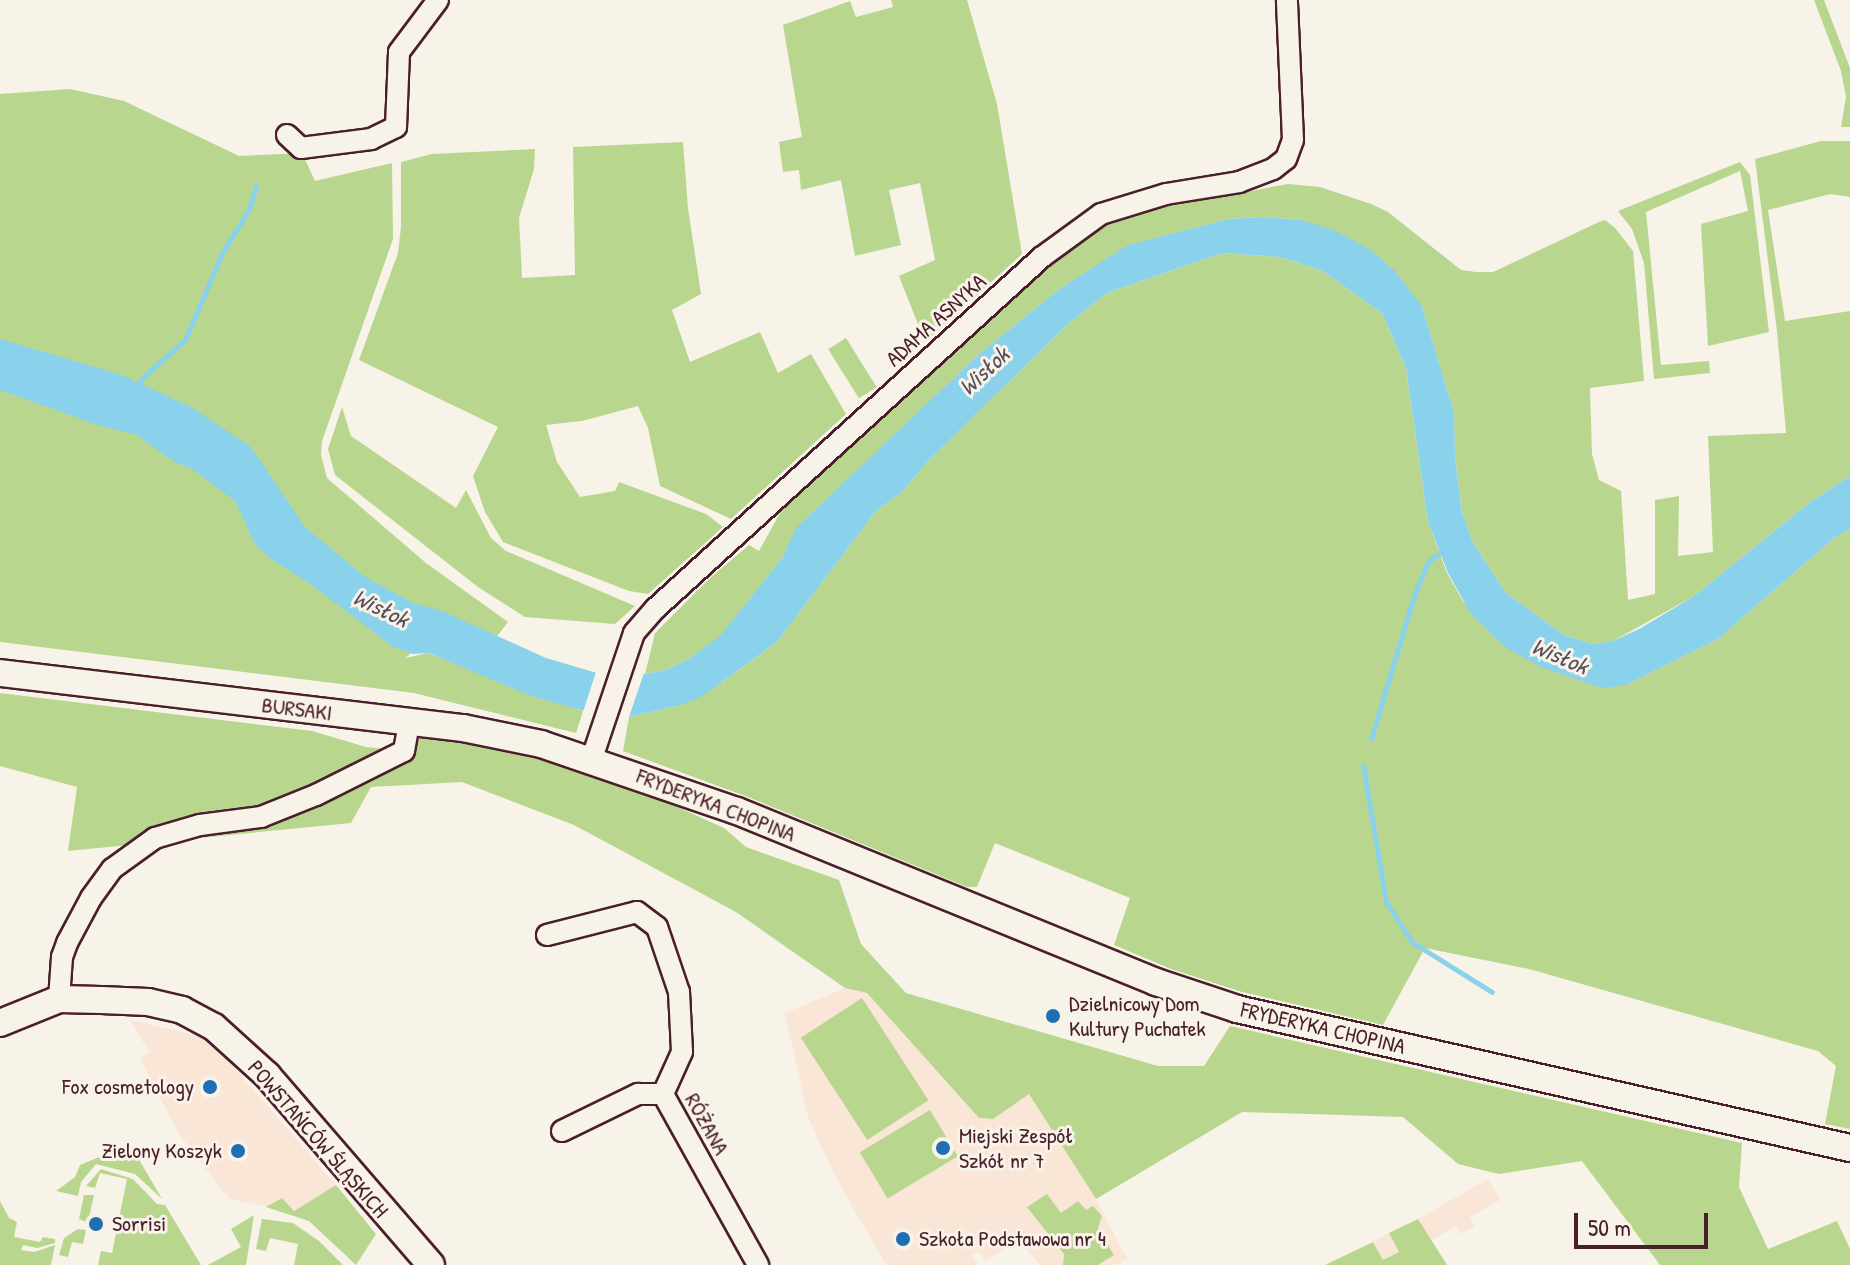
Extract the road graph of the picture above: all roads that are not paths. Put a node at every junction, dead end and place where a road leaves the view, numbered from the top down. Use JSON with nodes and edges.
{"nodes":[{"id":1,"x":438,"y":0,"type":"edge"},
{"id":2,"x":1287,"y":0,"type":"edge"},
{"id":3,"x":287,"y":135,"type":"dead end"},
{"id":4,"x":0,"y":673,"type":"edge"},
{"id":5,"x":409,"y":723,"type":"junction"},
{"id":6,"x":594,"y":750,"type":"junction"},
{"id":7,"x":547,"y":935,"type":"dead end"},
{"id":8,"x":59,"y":999,"type":"junction"},
{"id":9,"x":0,"y":1023,"type":"edge"},
{"id":10,"x":663,"y":1094,"type":"junction"},
{"id":11,"x":562,"y":1131,"type":"dead end"},
{"id":12,"x":1850,"y":1148,"type":"edge"},
{"id":13,"x":431,"y":1265,"type":"edge"},
{"id":14,"x":758,"y":1265,"type":"edge"}],
"edges":[{"from":1,"to":3,"type":"street"},
{"from":2,"to":6,"type":"street","name":"ADAMA ASNYKA"},
{"from":4,"to":5,"type":"street","name":"BURSAKI"},
{"from":5,"to":6,"type":"street","name":"BURSAKI"},
{"from":5,"to":8,"type":"street"},
{"from":6,"to":12,"type":"street","name":"FRYDERYKA CHOPINA"},
{"from":7,"to":10,"type":"street","name":"RÓŻANA"},
{"from":8,"to":9,"type":"street"},
{"from":8,"to":13,"type":"street","name":"POWSTAŃCÓW ŚLĄSKICH"},
{"from":10,"to":11,"type":"street"},
{"from":10,"to":14,"type":"street","name":"RÓŻANA"}]}
